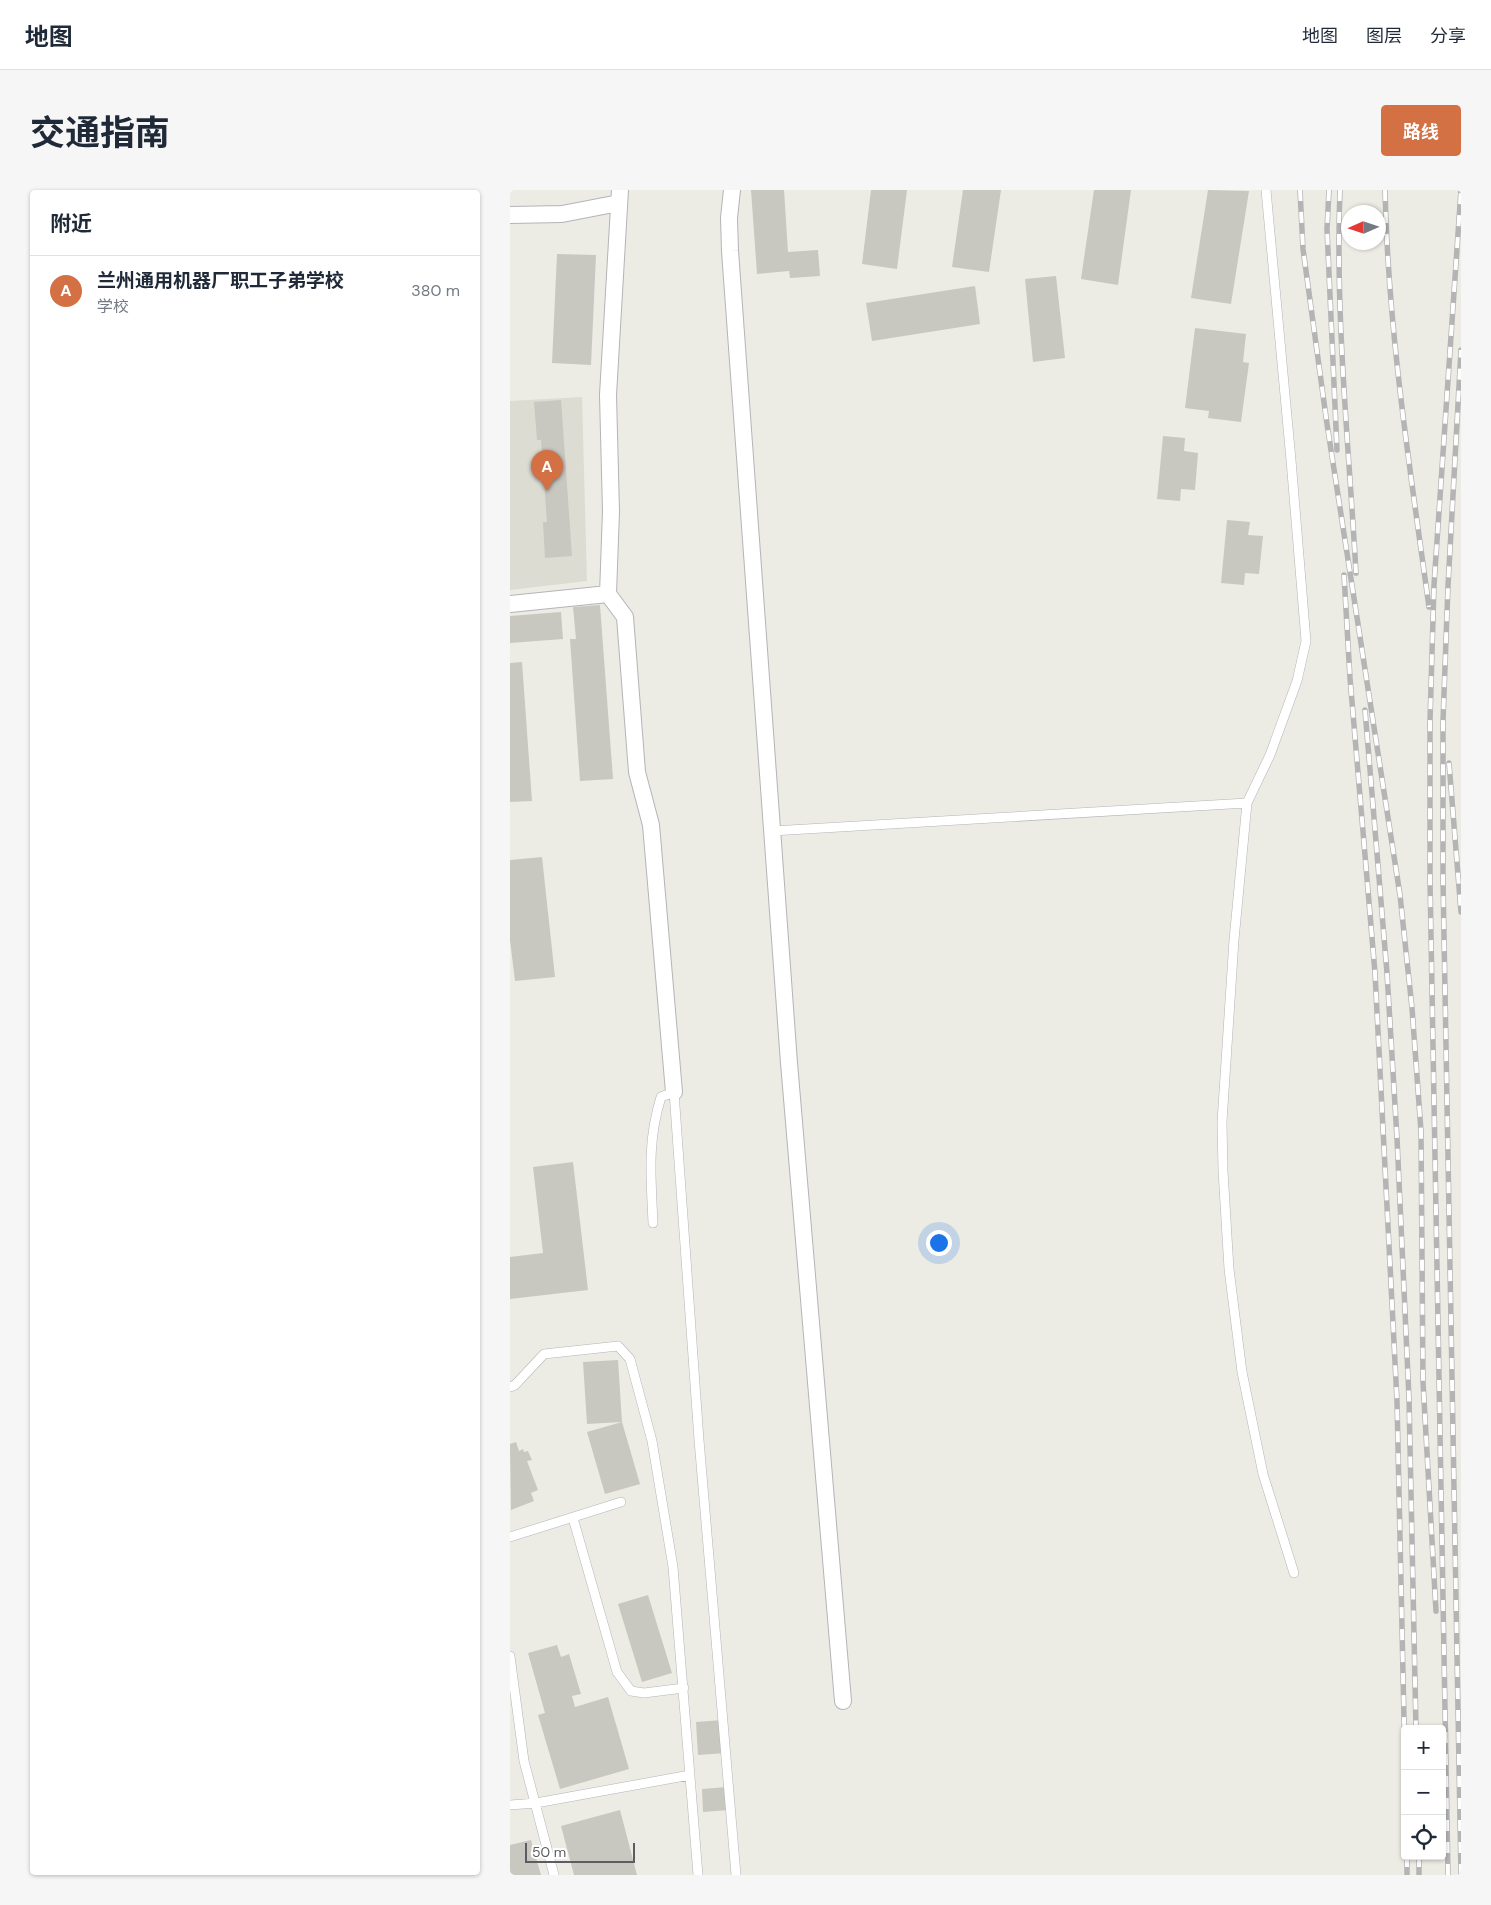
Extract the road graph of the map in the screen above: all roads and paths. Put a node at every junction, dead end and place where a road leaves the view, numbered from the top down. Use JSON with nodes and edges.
{"nodes":[{"id":1,"x":732,"y":190,"type":"edge"},
{"id":2,"x":1266,"y":190,"type":"edge"},
{"id":3,"x":619,"y":196,"type":"edge"},
{"id":4,"x":510,"y":214,"type":"edge"},
{"id":5,"x":608,"y":594,"type":"junction"},
{"id":6,"x":510,"y":604,"type":"edge"},
{"id":7,"x":1247,"y":803,"type":"junction"},
{"id":8,"x":772,"y":831,"type":"junction"},
{"id":9,"x":674,"y":1092,"type":"junction"},
{"id":10,"x":653,"y":1223,"type":"dead end"},
{"id":11,"x":510,"y":1387,"type":"edge"},
{"id":12,"x":621,"y":1502,"type":"dead end"},
{"id":13,"x":573,"y":1518,"type":"junction"},
{"id":14,"x":510,"y":1537,"type":"edge"},
{"id":15,"x":1294,"y":1573,"type":"dead end"},
{"id":16,"x":510,"y":1656,"type":"edge"},
{"id":17,"x":684,"y":1688,"type":"junction"},
{"id":18,"x":843,"y":1702,"type":"dead end"},
{"id":19,"x":690,"y":1775,"type":"junction"},
{"id":20,"x":536,"y":1803,"type":"junction"},
{"id":21,"x":510,"y":1805,"type":"edge"},
{"id":22,"x":554,"y":1875,"type":"edge"},
{"id":23,"x":698,"y":1875,"type":"edge"},
{"id":24,"x":736,"y":1875,"type":"edge"}],
"edges":[{"from":1,"to":8,"type":"street"},
{"from":2,"to":7,"type":"lane"},
{"from":3,"to":4,"type":"street"},
{"from":3,"to":5,"type":"street"},
{"from":5,"to":6,"type":"street"},
{"from":5,"to":9,"type":"street"},
{"from":7,"to":8,"type":"lane"},
{"from":7,"to":15,"type":"lane"},
{"from":8,"to":18,"type":"street"},
{"from":9,"to":10,"type":"lane"},
{"from":9,"to":24,"type":"lane"},
{"from":11,"to":17,"type":"lane"},
{"from":12,"to":13,"type":"lane"},
{"from":13,"to":14,"type":"lane"},
{"from":13,"to":17,"type":"lane"},
{"from":16,"to":20,"type":"lane"},
{"from":17,"to":19,"type":"lane"},
{"from":19,"to":20,"type":"lane"},
{"from":19,"to":23,"type":"lane"},
{"from":20,"to":21,"type":"lane"},
{"from":20,"to":22,"type":"lane"}]}
